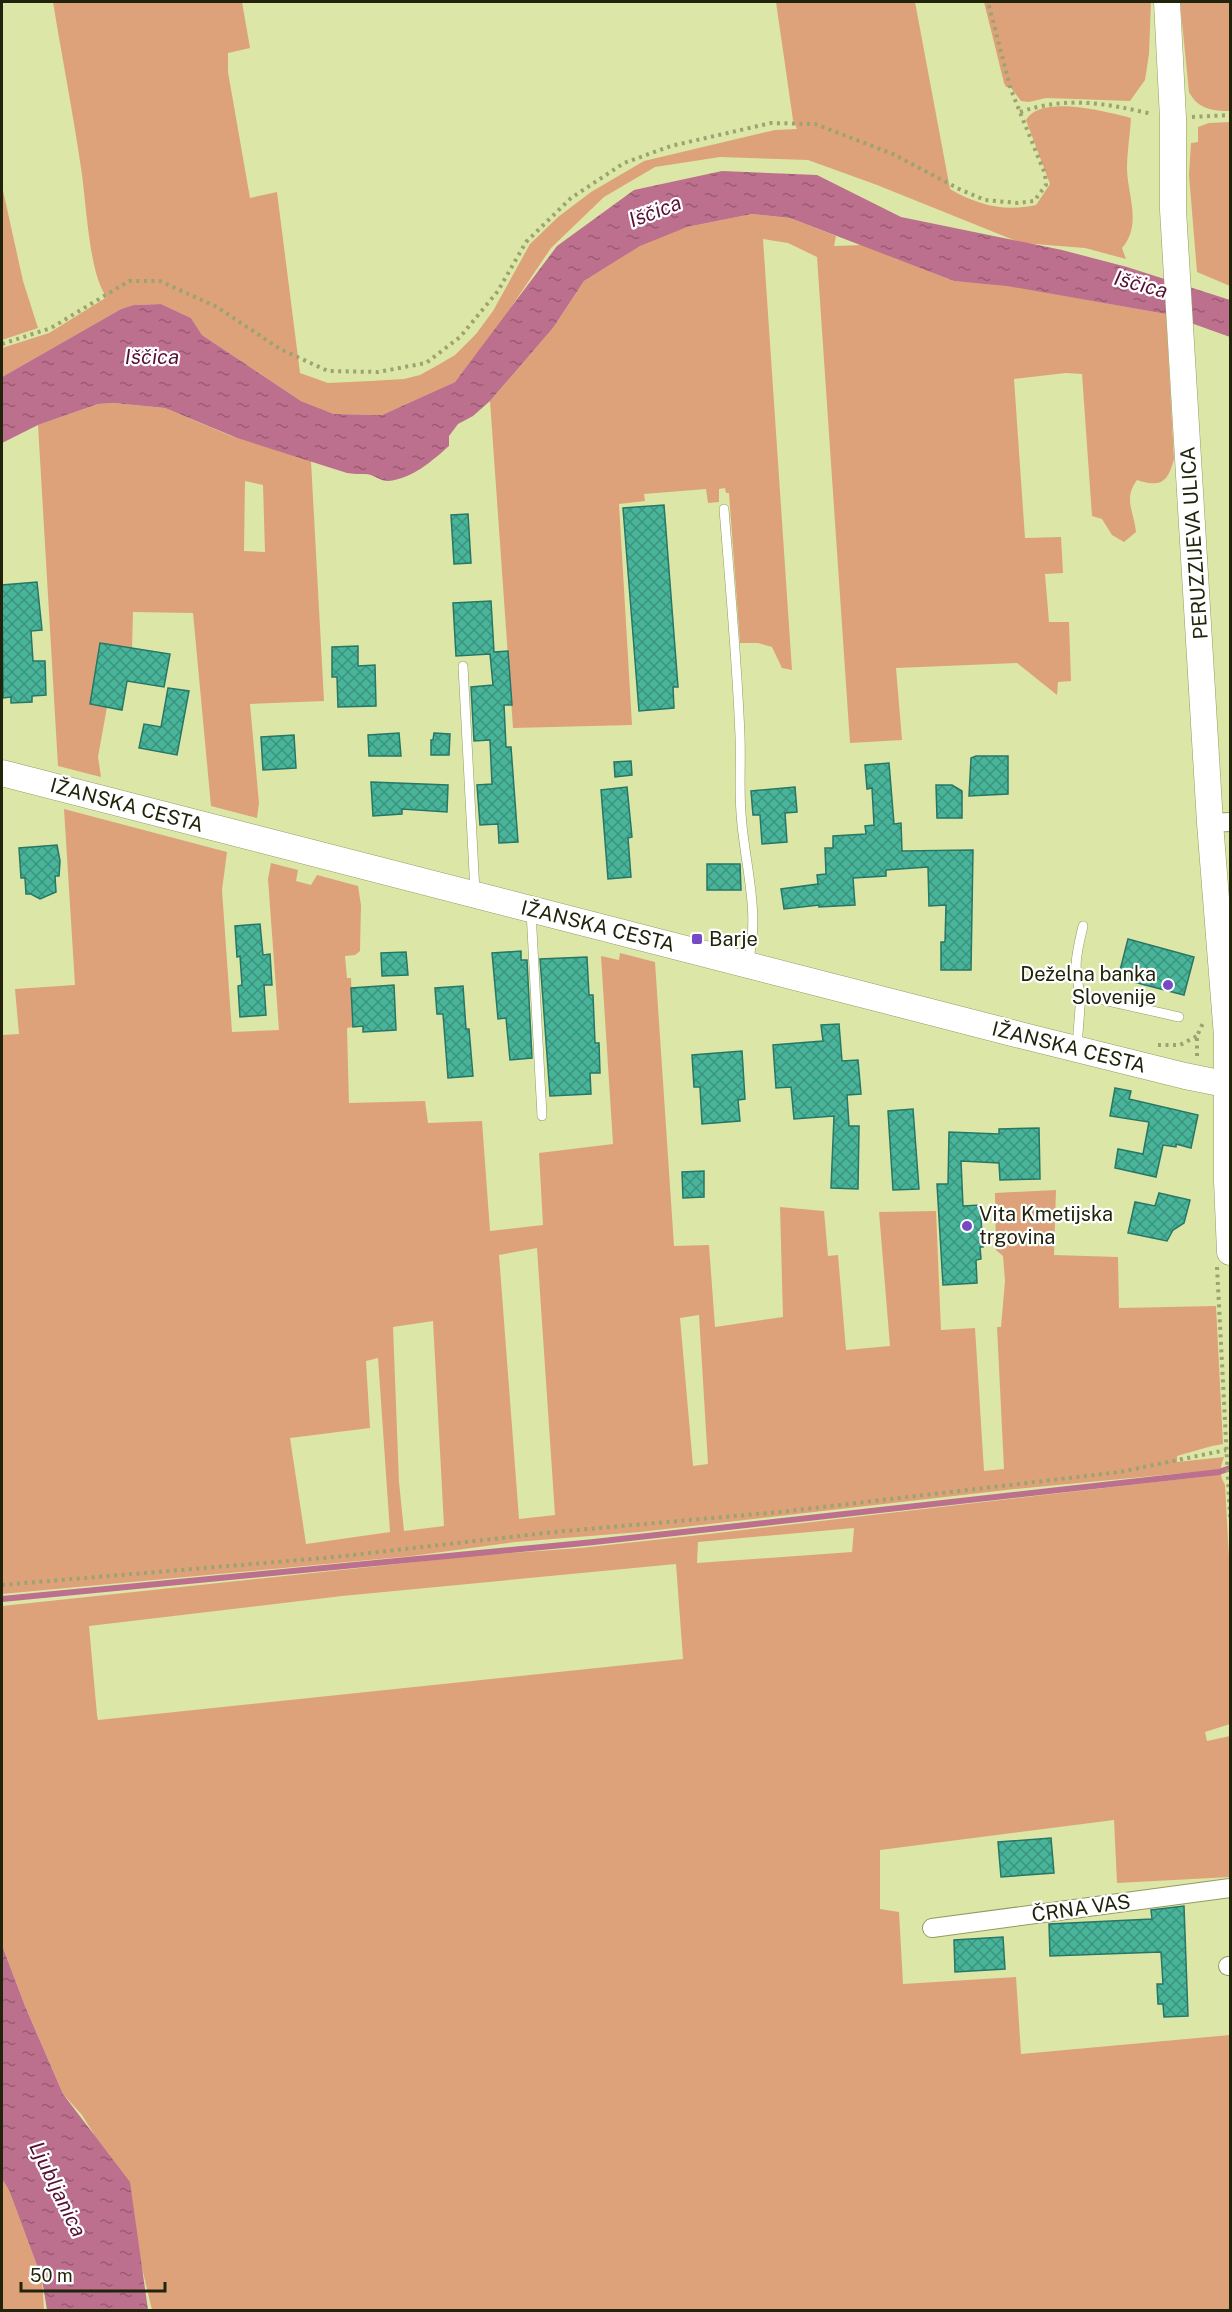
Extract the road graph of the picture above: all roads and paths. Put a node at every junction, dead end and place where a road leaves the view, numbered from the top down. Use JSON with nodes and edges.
{"nodes":[{"id":1,"x":988,"y":2,"type":"edge"},
{"id":2,"x":1167,"y":2,"type":"edge"},
{"id":3,"x":1020,"y":112,"type":"junction"},
{"id":4,"x":1230,"y":115,"type":"edge"},
{"id":5,"x":1173,"y":118,"type":"junction"},
{"id":6,"x":2,"y":344,"type":"edge"},
{"id":7,"x":724,"y":509,"type":"dead end"},
{"id":8,"x":463,"y":666,"type":"dead end"},
{"id":9,"x":2,"y":773,"type":"edge"},
{"id":10,"x":1220,"y":823,"type":"edge"},
{"id":11,"x":475,"y":895,"type":"junction"},
{"id":12,"x":530,"y":909,"type":"junction"},
{"id":13,"x":1083,"y":926,"type":"dead end"},
{"id":14,"x":748,"y":964,"type":"junction"},
{"id":15,"x":1081,"y":995,"type":"junction"},
{"id":16,"x":1179,"y":1017,"type":"dead end"},
{"id":17,"x":1201,"y":1030,"type":"dead end"},
{"id":18,"x":1197,"y":1046,"type":"dead end"},
{"id":19,"x":1077,"y":1049,"type":"junction"},
{"id":20,"x":1229,"y":1085,"type":"edge"},
{"id":21,"x":542,"y":1116,"type":"dead end"},
{"id":22,"x":1224,"y":1257,"type":"edge"},
{"id":23,"x":1226,"y":1450,"type":"junction"},
{"id":24,"x":1230,"y":1517,"type":"edge"},
{"id":25,"x":2,"y":1586,"type":"edge"},
{"id":26,"x":1230,"y":1888,"type":"edge"},
{"id":27,"x":932,"y":1928,"type":"dead end"}],
"edges":[{"from":1,"to":3,"type":"path"},
{"from":2,"to":5,"type":"main road","name":"PERUZZIJEVA ULICA"},
{"from":3,"to":5,"type":"path"},
{"from":3,"to":6,"type":"path"},
{"from":4,"to":5,"type":"path"},
{"from":5,"to":10,"type":"main road","name":"PERUZZIJEVA ULICA"},
{"from":7,"to":14,"type":"lane"},
{"from":8,"to":11,"type":"lane"},
{"from":9,"to":11,"type":"main road","name":"IŽANSKA CESTA"},
{"from":10,"to":20,"type":"main road","name":"PERUZZIJEVA ULICA"},
{"from":11,"to":12,"type":"main road","name":"IŽANSKA CESTA"},
{"from":12,"to":14,"type":"main road","name":"IŽANSKA CESTA"},
{"from":12,"to":21,"type":"lane"},
{"from":13,"to":15,"type":"lane"},
{"from":14,"to":19,"type":"main road","name":"IŽANSKA CESTA"},
{"from":15,"to":16,"type":"lane"},
{"from":15,"to":19,"type":"lane"},
{"from":17,"to":18,"type":"path"},
{"from":19,"to":20,"type":"main road","name":"IŽANSKA CESTA"},
{"from":20,"to":22,"type":"main road"},
{"from":22,"to":23,"type":"path"},
{"from":23,"to":24,"type":"path"},
{"from":23,"to":25,"type":"path"},
{"from":26,"to":27,"type":"street","name":"ČRNA VAS"}]}
